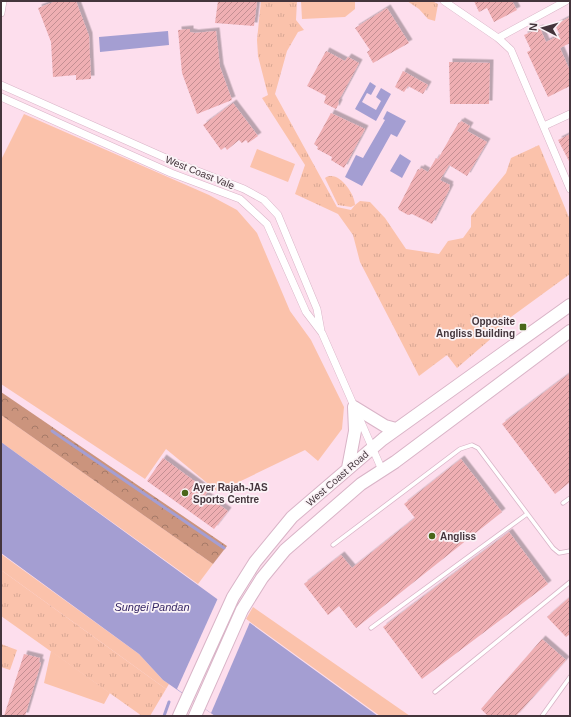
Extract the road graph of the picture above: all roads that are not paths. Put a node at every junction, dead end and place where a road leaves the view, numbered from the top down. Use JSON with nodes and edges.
{"nodes":[{"id":1,"x":3,"y":1,"type":"edge"},
{"id":2,"x":444,"y":1,"type":"edge"},
{"id":3,"x":566,"y":1,"type":"edge"},
{"id":4,"x":1,"y":13,"type":"edge"},
{"id":5,"x":498,"y":38,"type":"junction"},
{"id":6,"x":1,"y":85,"type":"edge"},
{"id":7,"x":1,"y":97,"type":"edge"},
{"id":8,"x":570,"y":114,"type":"edge"},
{"id":9,"x":544,"y":126,"type":"junction"},
{"id":10,"x":570,"y":189,"type":"edge"},
{"id":11,"x":570,"y":305,"type":"edge"},
{"id":12,"x":570,"y":331,"type":"edge"},
{"id":13,"x":322,"y":334,"type":"junction"},
{"id":14,"x":354,"y":406,"type":"junction"},
{"id":15,"x":396,"y":430,"type":"junction"},
{"id":16,"x":372,"y":448,"type":"junction"},
{"id":17,"x":348,"y":468,"type":"junction"},
{"id":18,"x":382,"y":470,"type":"junction"},
{"id":19,"x":570,"y":498,"type":"edge"},
{"id":20,"x":563,"y":503,"type":"dead end"},
{"id":21,"x":527,"y":514,"type":"junction"},
{"id":22,"x":333,"y":545,"type":"dead end"},
{"id":23,"x":570,"y":551,"type":"edge"},
{"id":24,"x":570,"y":582,"type":"edge"},
{"id":25,"x":371,"y":628,"type":"dead end"},
{"id":26,"x":570,"y":677,"type":"edge"},
{"id":27,"x":435,"y":692,"type":"dead end"},
{"id":28,"x":197,"y":712,"type":"edge"},
{"id":29,"x":179,"y":716,"type":"edge"},
{"id":30,"x":542,"y":716,"type":"edge"}],
"edges":[{"from":1,"to":4,"type":"street"},
{"from":2,"to":5,"type":"street"},
{"from":3,"to":5,"type":"street"},
{"from":5,"to":9,"type":"street"},
{"from":6,"to":13,"type":"street","name":"West Coast Vale"},
{"from":7,"to":13,"type":"street","name":"West Coast Vale"},
{"from":8,"to":9,"type":"street"},
{"from":9,"to":10,"type":"street"},
{"from":11,"to":15,"type":"main road","name":"West Coast Road"},
{"from":12,"to":18,"type":"main road","name":"West Coast Road"},
{"from":13,"to":14,"type":"street","name":"West Coast Vale"},
{"from":14,"to":15,"type":"main road"},
{"from":14,"to":16,"type":"street","name":"West Coast Vale"},
{"from":14,"to":17,"type":"main road"},
{"from":15,"to":16,"type":"main road","name":"West Coast Road"},
{"from":16,"to":17,"type":"main road","name":"West Coast Road"},
{"from":16,"to":18,"type":"street","name":"West Coast Vale"},
{"from":17,"to":29,"type":"main road","name":"West Coast Road"},
{"from":18,"to":28,"type":"main road","name":"West Coast Road"},
{"from":19,"to":20,"type":"lane"},
{"from":21,"to":22,"type":"lane"},
{"from":21,"to":23,"type":"lane"},
{"from":21,"to":25,"type":"lane"},
{"from":24,"to":27,"type":"lane"},
{"from":26,"to":30,"type":"lane"}]}
